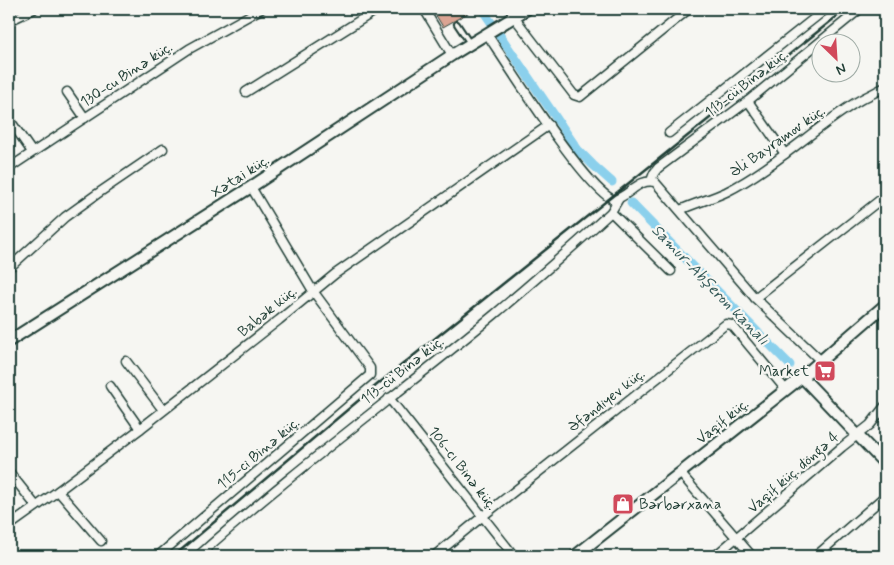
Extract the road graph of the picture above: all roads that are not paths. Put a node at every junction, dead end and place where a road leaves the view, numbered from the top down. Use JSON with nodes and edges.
{"nodes":[{"id":1,"x":34,"y":9,"type":"edge"},
{"id":2,"x":261,"y":9,"type":"edge"},
{"id":3,"x":378,"y":9,"type":"edge"},
{"id":4,"x":424,"y":9,"type":"edge"},
{"id":5,"x":527,"y":9,"type":"edge"},
{"id":6,"x":689,"y":9,"type":"edge"},
{"id":7,"x":826,"y":9,"type":"edge"},
{"id":8,"x":860,"y":9,"type":"edge"},
{"id":9,"x":511,"y":13,"type":"edge"},
{"id":10,"x":9,"y":21,"type":"edge"},
{"id":11,"x":457,"y":24,"type":"dead end"},
{"id":12,"x":487,"y":34,"type":"junction"},
{"id":13,"x":470,"y":44,"type":"junction"},
{"id":14,"x":452,"y":55,"type":"junction"},
{"id":15,"x":885,"y":87,"type":"edge"},
{"id":16,"x":67,"y":92,"type":"dead end"},
{"id":17,"x":246,"y":92,"type":"dead end"},
{"id":18,"x":748,"y":101,"type":"junction"},
{"id":19,"x":85,"y":118,"type":"junction"},
{"id":20,"x":9,"y":119,"type":"edge"},
{"id":21,"x":549,"y":125,"type":"junction"},
{"id":22,"x":669,"y":133,"type":"dead end"},
{"id":23,"x":163,"y":149,"type":"dead end"},
{"id":24,"x":32,"y":152,"type":"junction"},
{"id":25,"x":786,"y":154,"type":"junction"},
{"id":26,"x":9,"y":168,"type":"edge"},
{"id":27,"x":651,"y":181,"type":"junction"},
{"id":28,"x":251,"y":188,"type":"junction"},
{"id":29,"x":885,"y":196,"type":"edge"},
{"id":30,"x":618,"y":200,"type":"junction"},
{"id":31,"x":680,"y":210,"type":"junction"},
{"id":32,"x":611,"y":212,"type":"junction"},
{"id":33,"x":9,"y":268,"type":"edge"},
{"id":34,"x":671,"y":271,"type":"dead end"},
{"id":35,"x":313,"y":291,"type":"junction"},
{"id":36,"x":755,"y":298,"type":"junction"},
{"id":37,"x":885,"y":305,"type":"edge"},
{"id":38,"x":9,"y":341,"type":"edge"},
{"id":39,"x":821,"y":361,"type":"junction"},
{"id":40,"x":126,"y":362,"type":"dead end"},
{"id":41,"x":802,"y":377,"type":"junction"},
{"id":42,"x":110,"y":386,"type":"dead end"},
{"id":43,"x":786,"y":390,"type":"junction"},
{"id":44,"x":389,"y":398,"type":"junction"},
{"id":45,"x":885,"y":406,"type":"edge"},
{"id":46,"x":163,"y":410,"type":"junction"},
{"id":47,"x":140,"y":429,"type":"junction"},
{"id":48,"x":857,"y":435,"type":"junction"},
{"id":49,"x":885,"y":464,"type":"edge"},
{"id":50,"x":9,"y":472,"type":"edge"},
{"id":51,"x":680,"y":474,"type":"junction"},
{"id":52,"x":58,"y":492,"type":"junction"},
{"id":53,"x":885,"y":496,"type":"edge"},
{"id":54,"x":36,"y":506,"type":"junction"},
{"id":55,"x":483,"y":516,"type":"junction"},
{"id":56,"x":9,"y":526,"type":"edge"},
{"id":57,"x":736,"y":539,"type":"junction"},
{"id":58,"x":101,"y":541,"type":"dead end"},
{"id":59,"x":158,"y":556,"type":"edge"},
{"id":60,"x":198,"y":556,"type":"edge"},
{"id":61,"x":434,"y":556,"type":"edge"},
{"id":62,"x":514,"y":556,"type":"edge"},
{"id":63,"x":574,"y":556,"type":"edge"},
{"id":64,"x":715,"y":556,"type":"edge"},
{"id":65,"x":752,"y":556,"type":"edge"},
{"id":66,"x":816,"y":556,"type":"edge"}],
"edges":[{"from":1,"to":10,"type":"street"},
{"from":2,"to":19,"type":"street","name":"130-cu Binə küç."},
{"from":3,"to":17,"type":"street"},
{"from":4,"to":14,"type":"street"},
{"from":5,"to":9,"type":"street"},
{"from":6,"to":9,"type":"street"},
{"from":7,"to":22,"type":"street"},
{"from":8,"to":18,"type":"street","name":"113-cü Binə küç."},
{"from":9,"to":12,"type":"street","name":"Xətai küç."},
{"from":11,"to":13,"type":"lane"},
{"from":12,"to":13,"type":"street","name":"Xətai küç."},
{"from":12,"to":21,"type":"street"},
{"from":13,"to":14,"type":"street","name":"Xətai küç."},
{"from":14,"to":28,"type":"street","name":"Xətai küç."},
{"from":15,"to":25,"type":"street","name":"Əli Bayramov küç."},
{"from":16,"to":19,"type":"street"},
{"from":18,"to":25,"type":"street"},
{"from":18,"to":27,"type":"street","name":"113-cü Binə küç."},
{"from":19,"to":24,"type":"street","name":"130-cu Binə küç."},
{"from":20,"to":24,"type":"street"},
{"from":21,"to":30,"type":"street"},
{"from":21,"to":35,"type":"street","name":"Babək küç."},
{"from":23,"to":33,"type":"street"},
{"from":24,"to":26,"type":"street","name":"130-cu Binə küç."},
{"from":25,"to":31,"type":"street","name":"Əli Bayramov küç."},
{"from":27,"to":30,"type":"street"},
{"from":27,"to":31,"type":"street"},
{"from":28,"to":35,"type":"street"},
{"from":28,"to":38,"type":"street","name":"Xətai küç."},
{"from":29,"to":36,"type":"street"},
{"from":30,"to":32,"type":"street","name":"113-cü Binə küç."},
{"from":31,"to":36,"type":"street"},
{"from":32,"to":34,"type":"street"},
{"from":32,"to":44,"type":"street","name":"113-cü Binə küç."},
{"from":35,"to":46,"type":"street","name":"Babək küç."},
{"from":35,"to":59,"type":"street","name":"115-ci Binə küç."},
{"from":36,"to":39,"type":"street"},
{"from":37,"to":39,"type":"street","name":"Vaqif küç."},
{"from":39,"to":41,"type":"street","name":"Vaqif küç."},
{"from":40,"to":46,"type":"street"},
{"from":41,"to":43,"type":"street","name":"Vaqif küç."},
{"from":41,"to":48,"type":"street"},
{"from":42,"to":47,"type":"street"},
{"from":43,"to":51,"type":"street","name":"Vaqif küç."},
{"from":43,"to":55,"type":"street","name":"Əfəndiyev küç."},
{"from":44,"to":55,"type":"street","name":"106-cı Binə küç."},
{"from":44,"to":60,"type":"street","name":"113-cü Binə küç."},
{"from":45,"to":48,"type":"street","name":"Vaqif küç. döngə 4"},
{"from":46,"to":47,"type":"street","name":"Babək küç."},
{"from":47,"to":52,"type":"street","name":"Babək küç."},
{"from":48,"to":49,"type":"street"},
{"from":48,"to":57,"type":"street","name":"Vaqif küç. döngə 4"},
{"from":50,"to":54,"type":"street"},
{"from":51,"to":57,"type":"street"},
{"from":51,"to":63,"type":"street","name":"Vaqif küç."},
{"from":52,"to":54,"type":"street","name":"Babək küç."},
{"from":52,"to":58,"type":"street"},
{"from":53,"to":66,"type":"street"},
{"from":54,"to":56,"type":"street","name":"Babək küç."},
{"from":55,"to":61,"type":"street","name":"Əfəndiyev küç."},
{"from":55,"to":62,"type":"street","name":"106-cı Binə küç."},
{"from":57,"to":64,"type":"street","name":"Vaqif küç. döngə 4"},
{"from":57,"to":65,"type":"street"}]}
